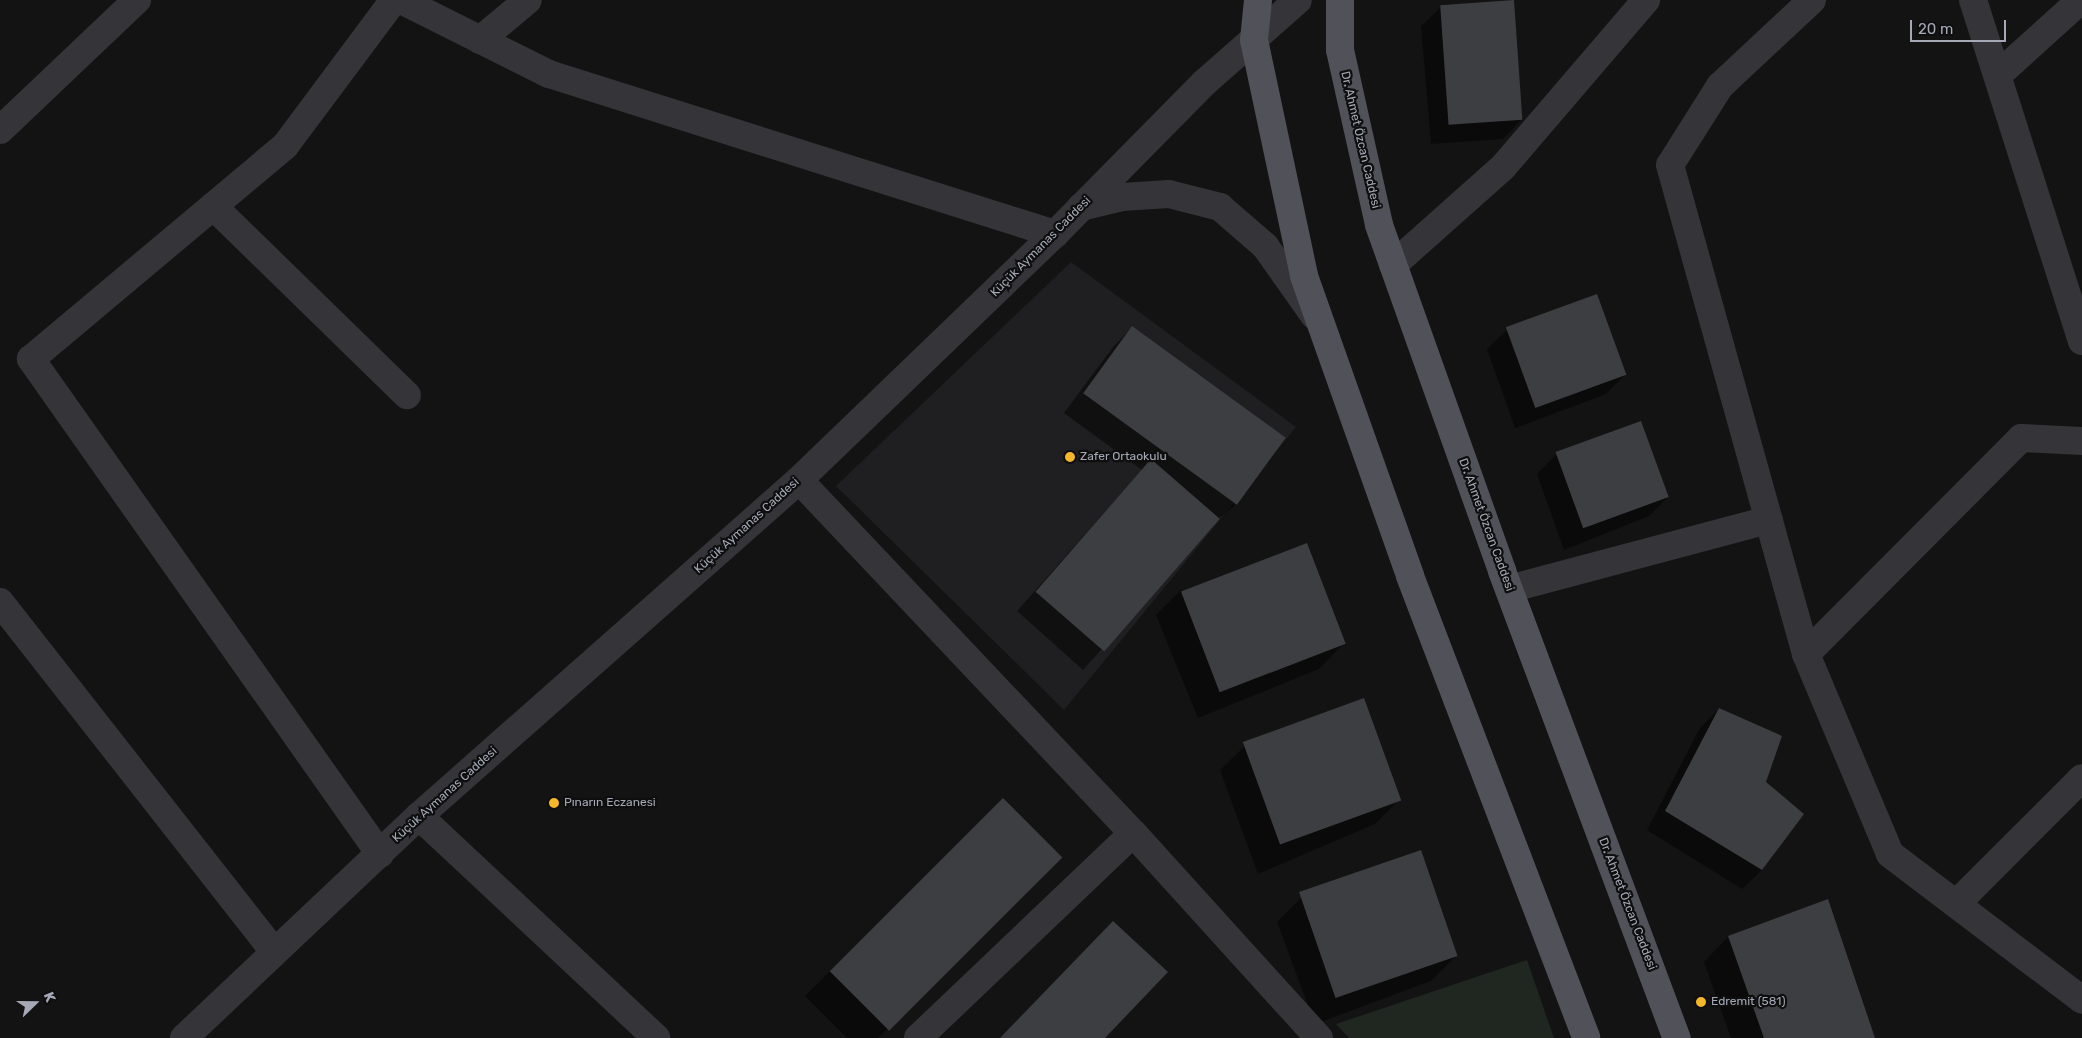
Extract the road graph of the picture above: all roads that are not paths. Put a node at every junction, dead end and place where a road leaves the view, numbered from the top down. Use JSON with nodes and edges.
{"nodes":[{"id":1,"x":137,"y":0,"type":"edge"},
{"id":2,"x":394,"y":0,"type":"edge"},
{"id":3,"x":401,"y":0,"type":"edge"},
{"id":4,"x":528,"y":0,"type":"edge"},
{"id":5,"x":1258,"y":0,"type":"edge"},
{"id":6,"x":1298,"y":0,"type":"edge"},
{"id":7,"x":1340,"y":0,"type":"edge"},
{"id":8,"x":1646,"y":0,"type":"edge"},
{"id":9,"x":1812,"y":0,"type":"edge"},
{"id":10,"x":1973,"y":0,"type":"edge"},
{"id":11,"x":2081,"y":0,"type":"edge"},
{"id":12,"x":480,"y":40,"type":"junction"},
{"id":13,"x":1254,"y":40,"type":"junction"},
{"id":14,"x":1998,"y":74,"type":"junction"},
{"id":15,"x":0,"y":130,"type":"edge"},
{"id":16,"x":213,"y":206,"type":"junction"},
{"id":17,"x":1082,"y":207,"type":"junction"},
{"id":18,"x":1055,"y":234,"type":"junction"},
{"id":19,"x":1393,"y":265,"type":"junction"},
{"id":20,"x":1320,"y":323,"type":"junction"},
{"id":21,"x":2082,"y":341,"type":"edge"},
{"id":22,"x":407,"y":395,"type":"dead end"},
{"id":23,"x":2082,"y":441,"type":"edge"},
{"id":24,"x":799,"y":480,"type":"junction"},
{"id":25,"x":1769,"y":520,"type":"junction"},
{"id":26,"x":1509,"y":589,"type":"junction"},
{"id":27,"x":0,"y":602,"type":"edge"},
{"id":28,"x":1806,"y":654,"type":"junction"},
{"id":29,"x":2082,"y":778,"type":"edge"},
{"id":30,"x":419,"y":816,"type":"junction"},
{"id":31,"x":1133,"y":832,"type":"junction"},
{"id":32,"x":380,"y":854,"type":"junction"},
{"id":33,"x":1956,"y":904,"type":"junction"},
{"id":34,"x":274,"y":951,"type":"junction"},
{"id":35,"x":2082,"y":1000,"type":"edge"},
{"id":36,"x":184,"y":1038,"type":"edge"},
{"id":37,"x":656,"y":1038,"type":"edge"},
{"id":38,"x":918,"y":1038,"type":"edge"},
{"id":39,"x":1319,"y":1038,"type":"edge"},
{"id":40,"x":1586,"y":1038,"type":"edge"},
{"id":41,"x":1677,"y":1038,"type":"edge"}],
"edges":[{"from":1,"to":15,"type":"street"},
{"from":2,"to":16,"type":"street"},
{"from":3,"to":12,"type":"street"},
{"from":4,"to":12,"type":"street"},
{"from":5,"to":13,"type":"main road"},
{"from":6,"to":13,"type":"street","name":"Küçük Aymanas Caddesi"},
{"from":7,"to":19,"type":"main road","name":"Dr. Ahmet Özcan Caddesi"},
{"from":8,"to":19,"type":"street"},
{"from":9,"to":25,"type":"street"},
{"from":10,"to":14,"type":"street"},
{"from":11,"to":14,"type":"street"},
{"from":12,"to":18,"type":"street"},
{"from":13,"to":17,"type":"street","name":"Küçük Aymanas Caddesi"},
{"from":13,"to":20,"type":"main road"},
{"from":14,"to":21,"type":"street"},
{"from":16,"to":22,"type":"street"},
{"from":16,"to":32,"type":"street"},
{"from":17,"to":18,"type":"street","name":"Küçük Aymanas Caddesi"},
{"from":17,"to":20,"type":"street"},
{"from":18,"to":24,"type":"street","name":"Küçük Aymanas Caddesi"},
{"from":19,"to":26,"type":"main road","name":"Dr. Ahmet Özcan Caddesi"},
{"from":20,"to":40,"type":"main road"},
{"from":23,"to":28,"type":"street"},
{"from":24,"to":30,"type":"street","name":"Küçük Aymanas Caddesi"},
{"from":24,"to":31,"type":"street"},
{"from":25,"to":26,"type":"street"},
{"from":25,"to":28,"type":"street"},
{"from":26,"to":41,"type":"main road","name":"Dr. Ahmet Özcan Caddesi"},
{"from":27,"to":34,"type":"street"},
{"from":28,"to":33,"type":"street"},
{"from":29,"to":33,"type":"street"},
{"from":30,"to":32,"type":"street","name":"Küçük Aymanas Caddesi"},
{"from":30,"to":37,"type":"street"},
{"from":31,"to":38,"type":"street"},
{"from":31,"to":39,"type":"street"},
{"from":32,"to":34,"type":"street","name":"Küçük Aymanas Caddesi"},
{"from":33,"to":35,"type":"street"},
{"from":34,"to":36,"type":"street","name":"Küçük Aymanas Caddesi"}]}
